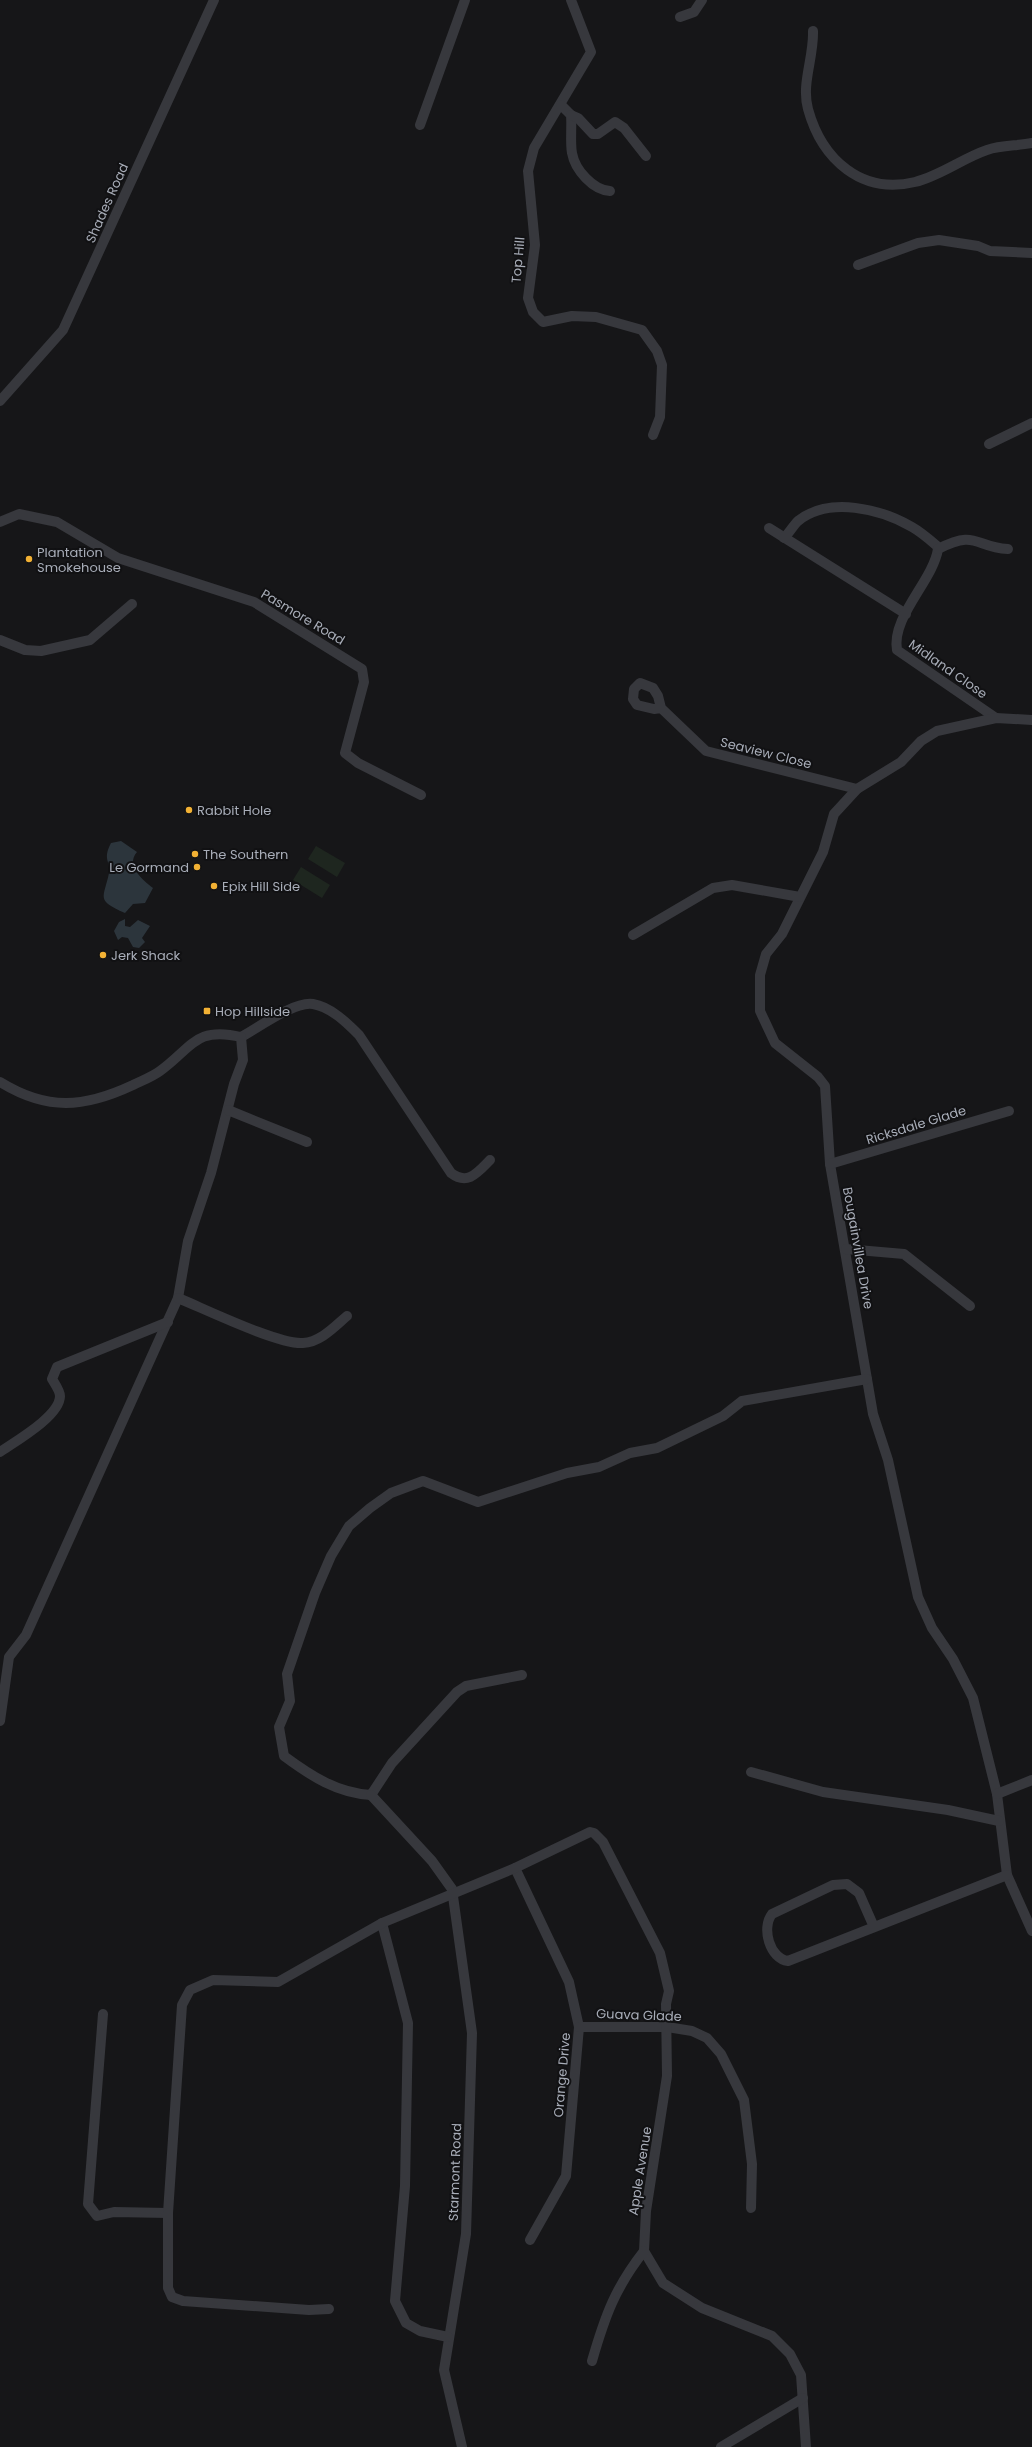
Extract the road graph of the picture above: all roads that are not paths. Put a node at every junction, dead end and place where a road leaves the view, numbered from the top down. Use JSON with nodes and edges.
{"nodes":[{"id":1,"x":214,"y":0,"type":"edge"},
{"id":2,"x":465,"y":0,"type":"edge"},
{"id":3,"x":571,"y":0,"type":"edge"},
{"id":4,"x":702,"y":0,"type":"edge"},
{"id":5,"x":680,"y":17,"type":"dead end"},
{"id":6,"x":813,"y":31,"type":"dead end"},
{"id":7,"x":561,"y":105,"type":"junction"},
{"id":8,"x":571,"y":115,"type":"junction"},
{"id":9,"x":420,"y":125,"type":"dead end"},
{"id":10,"x":1032,"y":143,"type":"edge"},
{"id":11,"x":646,"y":156,"type":"dead end"},
{"id":12,"x":610,"y":191,"type":"dead end"},
{"id":13,"x":1032,"y":253,"type":"edge"},
{"id":14,"x":858,"y":265,"type":"dead end"},
{"id":15,"x":0,"y":401,"type":"edge"},
{"id":16,"x":1032,"y":423,"type":"edge"},
{"id":17,"x":653,"y":435,"type":"dead end"},
{"id":18,"x":989,"y":444,"type":"dead end"},
{"id":19,"x":0,"y":522,"type":"edge"},
{"id":20,"x":769,"y":528,"type":"dead end"},
{"id":21,"x":784,"y":538,"type":"junction"},
{"id":22,"x":938,"y":549,"type":"junction"},
{"id":23,"x":1008,"y":549,"type":"dead end"},
{"id":24,"x":132,"y":604,"type":"dead end"},
{"id":25,"x":906,"y":614,"type":"junction"},
{"id":26,"x":0,"y":640,"type":"edge"},
{"id":27,"x":661,"y":708,"type":"dead end"},
{"id":28,"x":996,"y":718,"type":"junction"},
{"id":29,"x":1032,"y":720,"type":"edge"},
{"id":30,"x":857,"y":789,"type":"junction"},
{"id":31,"x":421,"y":795,"type":"dead end"},
{"id":32,"x":800,"y":897,"type":"junction"},
{"id":33,"x":633,"y":935,"type":"dead end"},
{"id":34,"x":241,"y":1037,"type":"junction"},
{"id":35,"x":0,"y":1082,"type":"edge"},
{"id":36,"x":228,"y":1110,"type":"junction"},
{"id":37,"x":1009,"y":1111,"type":"dead end"},
{"id":38,"x":307,"y":1142,"type":"dead end"},
{"id":39,"x":490,"y":1160,"type":"dead end"},
{"id":40,"x":830,"y":1164,"type":"junction"},
{"id":41,"x":846,"y":1249,"type":"junction"},
{"id":42,"x":178,"y":1298,"type":"junction"},
{"id":43,"x":970,"y":1306,"type":"dead end"},
{"id":44,"x":347,"y":1316,"type":"dead end"},
{"id":45,"x":168,"y":1322,"type":"junction"},
{"id":46,"x":867,"y":1379,"type":"junction"},
{"id":47,"x":0,"y":1452,"type":"edge"},
{"id":48,"x":522,"y":1676,"type":"dead end"},
{"id":49,"x":0,"y":1720,"type":"edge"},
{"id":50,"x":751,"y":1772,"type":"dead end"},
{"id":51,"x":1032,"y":1780,"type":"edge"},
{"id":52,"x":997,"y":1794,"type":"junction"},
{"id":53,"x":371,"y":1795,"type":"junction"},
{"id":54,"x":999,"y":1820,"type":"junction"},
{"id":55,"x":515,"y":1868,"type":"junction"},
{"id":56,"x":1007,"y":1875,"type":"junction"},
{"id":57,"x":452,"y":1895,"type":"junction"},
{"id":58,"x":382,"y":1923,"type":"junction"},
{"id":59,"x":874,"y":1927,"type":"junction"},
{"id":60,"x":1032,"y":1931,"type":"edge"},
{"id":61,"x":103,"y":2014,"type":"dead end"},
{"id":62,"x":579,"y":2027,"type":"junction"},
{"id":63,"x":667,"y":2027,"type":"junction"},
{"id":64,"x":751,"y":2208,"type":"dead end"},
{"id":65,"x":168,"y":2213,"type":"junction"},
{"id":66,"x":530,"y":2240,"type":"dead end"},
{"id":67,"x":644,"y":2251,"type":"junction"},
{"id":68,"x":329,"y":2308,"type":"dead end"},
{"id":69,"x":448,"y":2337,"type":"junction"},
{"id":70,"x":592,"y":2360,"type":"dead end"},
{"id":71,"x":803,"y":2398,"type":"junction"},
{"id":72,"x":462,"y":2447,"type":"edge"},
{"id":73,"x":721,"y":2447,"type":"edge"},
{"id":74,"x":806,"y":2447,"type":"edge"}],
"edges":[{"from":1,"to":15,"type":"street","name":"Shades Road"},
{"from":2,"to":9,"type":"street"},
{"from":3,"to":7,"type":"street","name":"Top Hill"},
{"from":4,"to":5,"type":"street"},
{"from":6,"to":10,"type":"street"},
{"from":7,"to":8,"type":"street"},
{"from":7,"to":17,"type":"street","name":"Top Hill"},
{"from":8,"to":11,"type":"street"},
{"from":8,"to":12,"type":"street"},
{"from":13,"to":14,"type":"street"},
{"from":16,"to":18,"type":"street"},
{"from":19,"to":31,"type":"street","name":"Pasmore Road"},
{"from":20,"to":21,"type":"street"},
{"from":21,"to":22,"type":"street"},
{"from":21,"to":25,"type":"street"},
{"from":22,"to":23,"type":"street"},
{"from":22,"to":25,"type":"street","name":"Midland Close"},
{"from":24,"to":26,"type":"street"},
{"from":25,"to":28,"type":"street","name":"Midland Close"},
{"from":27,"to":30,"type":"street","name":"Seaview Close"},
{"from":28,"to":29,"type":"street","name":"Bougainvillea Drive"},
{"from":28,"to":30,"type":"street","name":"Bougainvillea Drive"},
{"from":30,"to":32,"type":"street","name":"Bougainvillea Drive"},
{"from":32,"to":33,"type":"street"},
{"from":32,"to":40,"type":"street","name":"Bougainvillea Drive"},
{"from":34,"to":35,"type":"street"},
{"from":34,"to":36,"type":"street"},
{"from":34,"to":39,"type":"street"},
{"from":36,"to":38,"type":"street"},
{"from":36,"to":42,"type":"street"},
{"from":37,"to":40,"type":"street","name":"Ricksdale Glade"},
{"from":40,"to":41,"type":"street","name":"Bougainvillea Drive"},
{"from":41,"to":43,"type":"street"},
{"from":41,"to":46,"type":"street","name":"Bougainvillea Drive"},
{"from":42,"to":44,"type":"street"},
{"from":42,"to":45,"type":"street"},
{"from":45,"to":47,"type":"street"},
{"from":45,"to":49,"type":"street"},
{"from":46,"to":52,"type":"street","name":"Bougainvillea Drive"},
{"from":46,"to":53,"type":"street"},
{"from":48,"to":53,"type":"street"},
{"from":50,"to":54,"type":"street"},
{"from":51,"to":52,"type":"street"},
{"from":52,"to":54,"type":"street","name":"Bougainvillea Drive"},
{"from":53,"to":57,"type":"street","name":"Starmont Road"},
{"from":54,"to":56,"type":"street","name":"Bougainvillea Drive"},
{"from":55,"to":57,"type":"street"},
{"from":55,"to":62,"type":"street","name":"Orange Drive"},
{"from":55,"to":63,"type":"street","name":"Apple Avenue"},
{"from":56,"to":59,"type":"street"},
{"from":56,"to":60,"type":"street","name":"Bougainvillea Drive"},
{"from":57,"to":58,"type":"street"},
{"from":57,"to":69,"type":"street","name":"Starmont Road"},
{"from":58,"to":65,"type":"street"},
{"from":58,"to":69,"type":"street"},
{"from":59,"to":59,"type":"street"},
{"from":61,"to":65,"type":"street"},
{"from":62,"to":63,"type":"street","name":"Guava Glade"},
{"from":62,"to":66,"type":"street","name":"Orange Drive"},
{"from":63,"to":64,"type":"street","name":"Guava Glade"},
{"from":63,"to":67,"type":"street","name":"Apple Avenue"},
{"from":65,"to":68,"type":"street"},
{"from":67,"to":70,"type":"street"},
{"from":67,"to":71,"type":"street"},
{"from":69,"to":72,"type":"street","name":"Starmont Road"},
{"from":71,"to":73,"type":"street"},
{"from":71,"to":74,"type":"street"}]}
